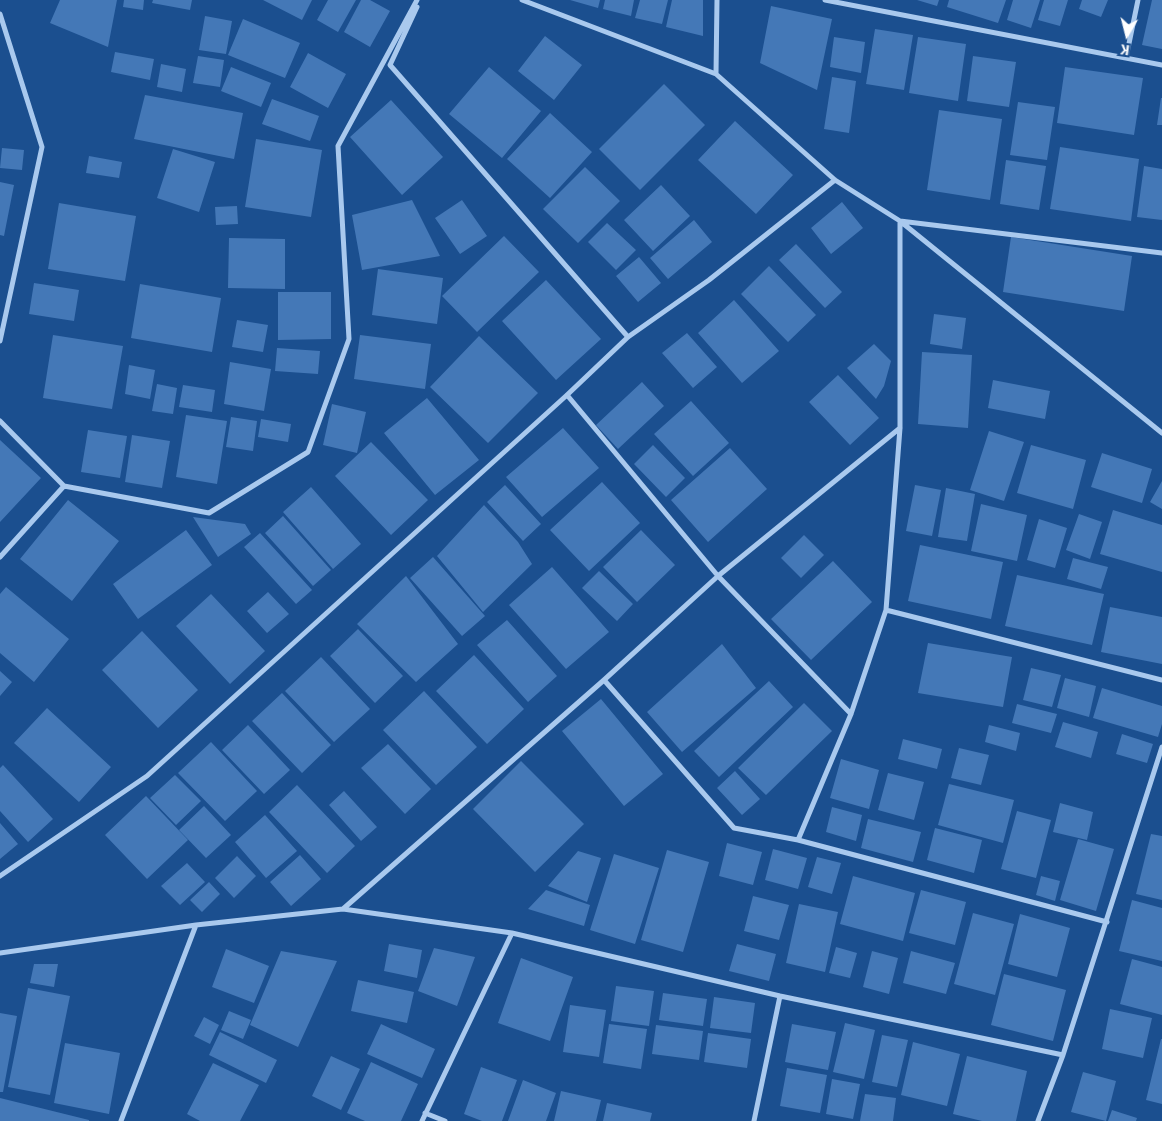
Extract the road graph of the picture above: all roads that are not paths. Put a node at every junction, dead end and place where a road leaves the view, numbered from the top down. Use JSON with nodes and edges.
{"nodes":[{"id":1,"x":419,"y":0,"type":"edge"},
{"id":2,"x":522,"y":0,"type":"edge"},
{"id":3,"x":717,"y":0,"type":"edge"},
{"id":4,"x":825,"y":0,"type":"edge"},
{"id":5,"x":1138,"y":0,"type":"edge"},
{"id":6,"x":833,"y":1,"type":"edge"},
{"id":7,"x":0,"y":14,"type":"edge"},
{"id":8,"x":1126,"y":58,"type":"junction"},
{"id":9,"x":1162,"y":65,"type":"edge"},
{"id":10,"x":716,"y":74,"type":"junction"},
{"id":11,"x":835,"y":180,"type":"junction"},
{"id":12,"x":900,"y":221,"type":"junction"},
{"id":13,"x":1162,"y":253,"type":"edge"},
{"id":14,"x":628,"y":337,"type":"junction"},
{"id":15,"x":0,"y":341,"type":"edge"},
{"id":16,"x":567,"y":395,"type":"junction"},
{"id":17,"x":0,"y":421,"type":"edge"},
{"id":18,"x":900,"y":428,"type":"junction"},
{"id":19,"x":1162,"y":433,"type":"edge"},
{"id":20,"x":64,"y":486,"type":"junction"},
{"id":21,"x":0,"y":557,"type":"edge"},
{"id":22,"x":718,"y":576,"type":"junction"},
{"id":23,"x":886,"y":610,"type":"junction"},
{"id":24,"x":604,"y":680,"type":"junction"},
{"id":25,"x":1162,"y":680,"type":"edge"},
{"id":26,"x":851,"y":714,"type":"junction"},
{"id":27,"x":1162,"y":747,"type":"edge"},
{"id":28,"x":798,"y":840,"type":"junction"},
{"id":29,"x":0,"y":876,"type":"edge"},
{"id":30,"x":343,"y":910,"type":"junction"},
{"id":31,"x":1107,"y":922,"type":"junction"},
{"id":32,"x":196,"y":925,"type":"junction"},
{"id":33,"x":512,"y":933,"type":"junction"},
{"id":34,"x":0,"y":953,"type":"edge"},
{"id":35,"x":780,"y":996,"type":"junction"},
{"id":36,"x":1063,"y":1055,"type":"junction"},
{"id":37,"x":425,"y":1113,"type":"junction"},
{"id":38,"x":120,"y":1121,"type":"edge"},
{"id":39,"x":422,"y":1121,"type":"edge"},
{"id":40,"x":445,"y":1121,"type":"edge"},
{"id":41,"x":754,"y":1121,"type":"edge"},
{"id":42,"x":1038,"y":1121,"type":"edge"}],
"edges":[{"from":1,"to":14,"type":"street"},
{"from":1,"to":20,"type":"street"},
{"from":2,"to":10,"type":"street"},
{"from":3,"to":10,"type":"street"},
{"from":4,"to":6,"type":"street"},
{"from":5,"to":8,"type":"street"},
{"from":6,"to":8,"type":"street"},
{"from":7,"to":15,"type":"street"},
{"from":8,"to":9,"type":"street"},
{"from":10,"to":11,"type":"street"},
{"from":11,"to":12,"type":"street"},
{"from":11,"to":14,"type":"street"},
{"from":12,"to":13,"type":"street"},
{"from":12,"to":18,"type":"street"},
{"from":12,"to":19,"type":"street"},
{"from":14,"to":16,"type":"street"},
{"from":16,"to":22,"type":"street"},
{"from":16,"to":29,"type":"street"},
{"from":17,"to":20,"type":"street"},
{"from":18,"to":22,"type":"street"},
{"from":18,"to":23,"type":"street"},
{"from":20,"to":21,"type":"street"},
{"from":22,"to":24,"type":"street"},
{"from":22,"to":26,"type":"street"},
{"from":23,"to":25,"type":"street"},
{"from":23,"to":26,"type":"street"},
{"from":24,"to":28,"type":"street"},
{"from":24,"to":30,"type":"street"},
{"from":26,"to":28,"type":"street"},
{"from":27,"to":31,"type":"street"},
{"from":28,"to":31,"type":"street"},
{"from":30,"to":32,"type":"street"},
{"from":30,"to":33,"type":"street"},
{"from":31,"to":36,"type":"street"},
{"from":32,"to":34,"type":"street"},
{"from":32,"to":38,"type":"street"},
{"from":33,"to":35,"type":"street"},
{"from":33,"to":37,"type":"street"},
{"from":35,"to":36,"type":"street"},
{"from":35,"to":41,"type":"street"},
{"from":36,"to":42,"type":"street"},
{"from":37,"to":39,"type":"street"},
{"from":37,"to":40,"type":"street"}]}
